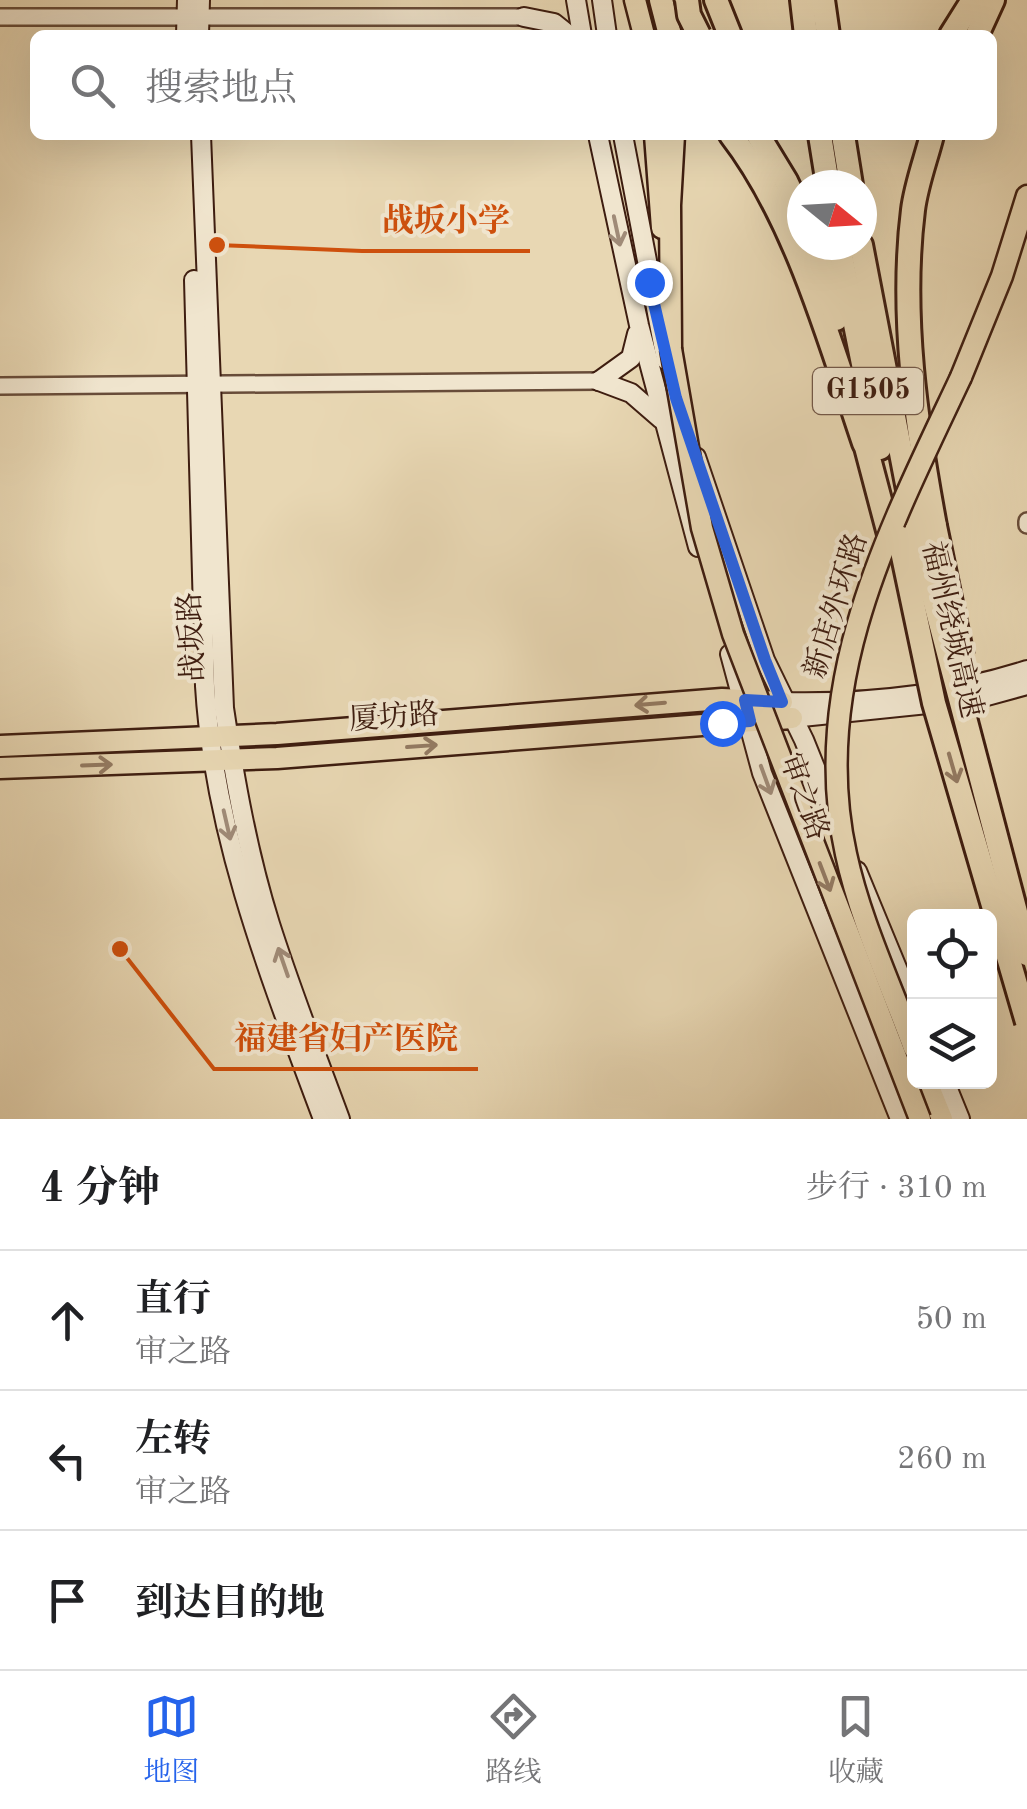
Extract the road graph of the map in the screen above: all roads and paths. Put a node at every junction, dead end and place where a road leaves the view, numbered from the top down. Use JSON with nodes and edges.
{"nodes":[{"id":1,"x":550,"y":0,"type":"edge"},
{"id":2,"x":576,"y":0,"type":"edge"},
{"id":3,"x":602,"y":0,"type":"edge"},
{"id":4,"x":660,"y":0,"type":"edge"},
{"id":5,"x":687,"y":0,"type":"edge"},
{"id":6,"x":698,"y":0,"type":"edge"},
{"id":7,"x":716,"y":0,"type":"edge"},
{"id":8,"x":973,"y":0,"type":"edge"},
{"id":9,"x":993,"y":0,"type":"edge"},
{"id":10,"x":635,"y":2,"type":"edge"},
{"id":11,"x":813,"y":4,"type":"edge"},
{"id":12,"x":0,"y":16,"type":"edge"},
{"id":13,"x":524,"y":16,"type":"junction"},
{"id":14,"x":193,"y":17,"type":"edge"},
{"id":15,"x":563,"y":30,"type":"edge"},
{"id":16,"x":581,"y":30,"type":"edge"},
{"id":17,"x":606,"y":30,"type":"edge"},
{"id":18,"x":643,"y":30,"type":"edge"},
{"id":19,"x":669,"y":30,"type":"edge"},
{"id":20,"x":692,"y":30,"type":"edge"},
{"id":21,"x":696,"y":30,"type":"edge"},
{"id":22,"x":728,"y":30,"type":"edge"},
{"id":23,"x":807,"y":30,"type":"edge"},
{"id":24,"x":826,"y":30,"type":"edge"},
{"id":25,"x":954,"y":30,"type":"edge"},
{"id":26,"x":979,"y":30,"type":"edge"},
{"id":27,"x":189,"y":140,"type":"edge"},
{"id":28,"x":201,"y":140,"type":"edge"},
{"id":29,"x":599,"y":140,"type":"edge"},
{"id":30,"x":623,"y":140,"type":"edge"},
{"id":31,"x":656,"y":140,"type":"edge"},
{"id":32,"x":674,"y":140,"type":"edge"},
{"id":33,"x":743,"y":140,"type":"edge"},
{"id":34,"x":745,"y":140,"type":"edge"},
{"id":35,"x":931,"y":140,"type":"edge"},
{"id":36,"x":833,"y":145,"type":"edge"},
{"id":37,"x":830,"y":170,"type":"edge"},
{"id":38,"x":844,"y":170,"type":"edge"},
{"id":39,"x":787,"y":183,"type":"edge"},
{"id":40,"x":1027,"y":196,"type":"edge"},
{"id":41,"x":820,"y":260,"type":"edge"},
{"id":42,"x":844,"y":260,"type":"edge"},
{"id":43,"x":864,"y":260,"type":"edge"},
{"id":44,"x":638,"y":326,"type":"junction"},
{"id":45,"x":671,"y":349,"type":"junction"},
{"id":46,"x":599,"y":382,"type":"junction"},
{"id":47,"x":204,"y":385,"type":"junction"},
{"id":48,"x":0,"y":386,"type":"edge"},
{"id":49,"x":663,"y":422,"type":"junction"},
{"id":50,"x":864,"y":443,"type":"junction"},
{"id":51,"x":910,"y":533,"type":"junction"},
{"id":52,"x":1027,"y":670,"type":"edge"},
{"id":53,"x":1027,"y":685,"type":"edge"},
{"id":54,"x":787,"y":710,"type":"junction"},
{"id":55,"x":748,"y":711,"type":"junction"},
{"id":56,"x":219,"y":737,"type":"junction"},
{"id":57,"x":0,"y":746,"type":"edge"},
{"id":58,"x":223,"y":760,"type":"junction"},
{"id":59,"x":0,"y":768,"type":"edge"},
{"id":60,"x":1024,"y":946,"type":"edge"},
{"id":61,"x":910,"y":999,"type":"edge"},
{"id":62,"x":1027,"y":1022,"type":"edge"},
{"id":63,"x":907,"y":1030,"type":"edge"},
{"id":64,"x":930,"y":1089,"type":"edge"},
{"id":65,"x":947,"y":1089,"type":"edge"},
{"id":66,"x":322,"y":1119,"type":"edge"},
{"id":67,"x":340,"y":1119,"type":"edge"},
{"id":68,"x":900,"y":1119,"type":"edge"},
{"id":69,"x":920,"y":1119,"type":"edge"},
{"id":70,"x":942,"y":1119,"type":"edge"},
{"id":71,"x":960,"y":1119,"type":"edge"}],
"edges":[{"from":1,"to":13,"type":"main road"},
{"from":2,"to":16,"type":"main road"},
{"from":3,"to":17,"type":"main road"},
{"from":4,"to":19,"type":"highway"},
{"from":5,"to":21,"type":"highway","bridge":true},
{"from":6,"to":20,"type":"main road"},
{"from":7,"to":22,"type":"highway"},
{"from":8,"to":25,"type":"highway"},
{"from":9,"to":26,"type":"highway"},
{"from":10,"to":18,"type":"main road"},
{"from":11,"to":23,"type":"highway"},
{"from":11,"to":24,"type":"highway"},
{"from":12,"to":14,"type":"street"},
{"from":13,"to":14,"type":"street"},
{"from":13,"to":15,"type":"main road"},
{"from":27,"to":47,"type":"main road","name":"战坂路"},
{"from":28,"to":47,"type":"main road","name":"战坂路"},
{"from":29,"to":44,"type":"main road","name":"审之路","one_way":true},
{"from":30,"to":54,"type":"main road","name":"审之路"},
{"from":31,"to":45,"type":"main road"},
{"from":32,"to":45,"type":"main road"},
{"from":33,"to":50,"type":"highway"},
{"from":34,"to":39,"type":"highway"},
{"from":35,"to":51,"type":"highway"},
{"from":36,"to":37,"type":"highway"},
{"from":36,"to":38,"type":"highway"},
{"from":40,"to":63,"type":"main road","name":"新店外环路","bridge":true},
{"from":41,"to":50,"type":"highway"},
{"from":42,"to":51,"type":"highway","name":"福州绕城高速","number":"G1505"},
{"from":43,"to":51,"type":"highway","name":"福州绕城高速","number":"G1505"},
{"from":44,"to":46,"type":"main road"},
{"from":44,"to":49,"type":"main road","name":"审之路"},
{"from":45,"to":69,"type":"main road","one_way":true,"bridge":true},
{"from":46,"to":47,"type":"street"},
{"from":46,"to":49,"type":"main road"},
{"from":47,"to":48,"type":"street"},
{"from":47,"to":56,"type":"main road","name":"战坂路"},
{"from":49,"to":55,"type":"main road","name":"审之路"},
{"from":50,"to":51,"type":"highway"},
{"from":51,"to":60,"type":"highway","name":"福州绕城高速","number":"G1505","bridge":true},
{"from":51,"to":62,"type":"highway","name":"福州绕城高速","number":"G1505","one_way":true,"bridge":true},
{"from":52,"to":54,"type":"main road"},
{"from":53,"to":54,"type":"main road"},
{"from":54,"to":55,"type":"main road","name":"厦坊路"},
{"from":54,"to":61,"type":"main road","name":"审之路"},
{"from":55,"to":56,"type":"main road","name":"厦坊路","one_way":true},
{"from":58,"to":55,"type":"main road","name":"厦坊路","one_way":true},
{"from":55,"to":68,"type":"main road","name":"审之路","one_way":true},
{"from":56,"to":57,"type":"main road","name":"厦坊路"},
{"from":56,"to":58,"type":"main road","name":"战坂路"},
{"from":59,"to":58,"type":"main road","name":"厦坊路","one_way":true},
{"from":58,"to":66,"type":"main road","name":"战坂路","one_way":true},
{"from":67,"to":58,"type":"main road","name":"战坂路","one_way":true},
{"from":64,"to":70,"type":"main road"},
{"from":65,"to":71,"type":"main road"}]}
